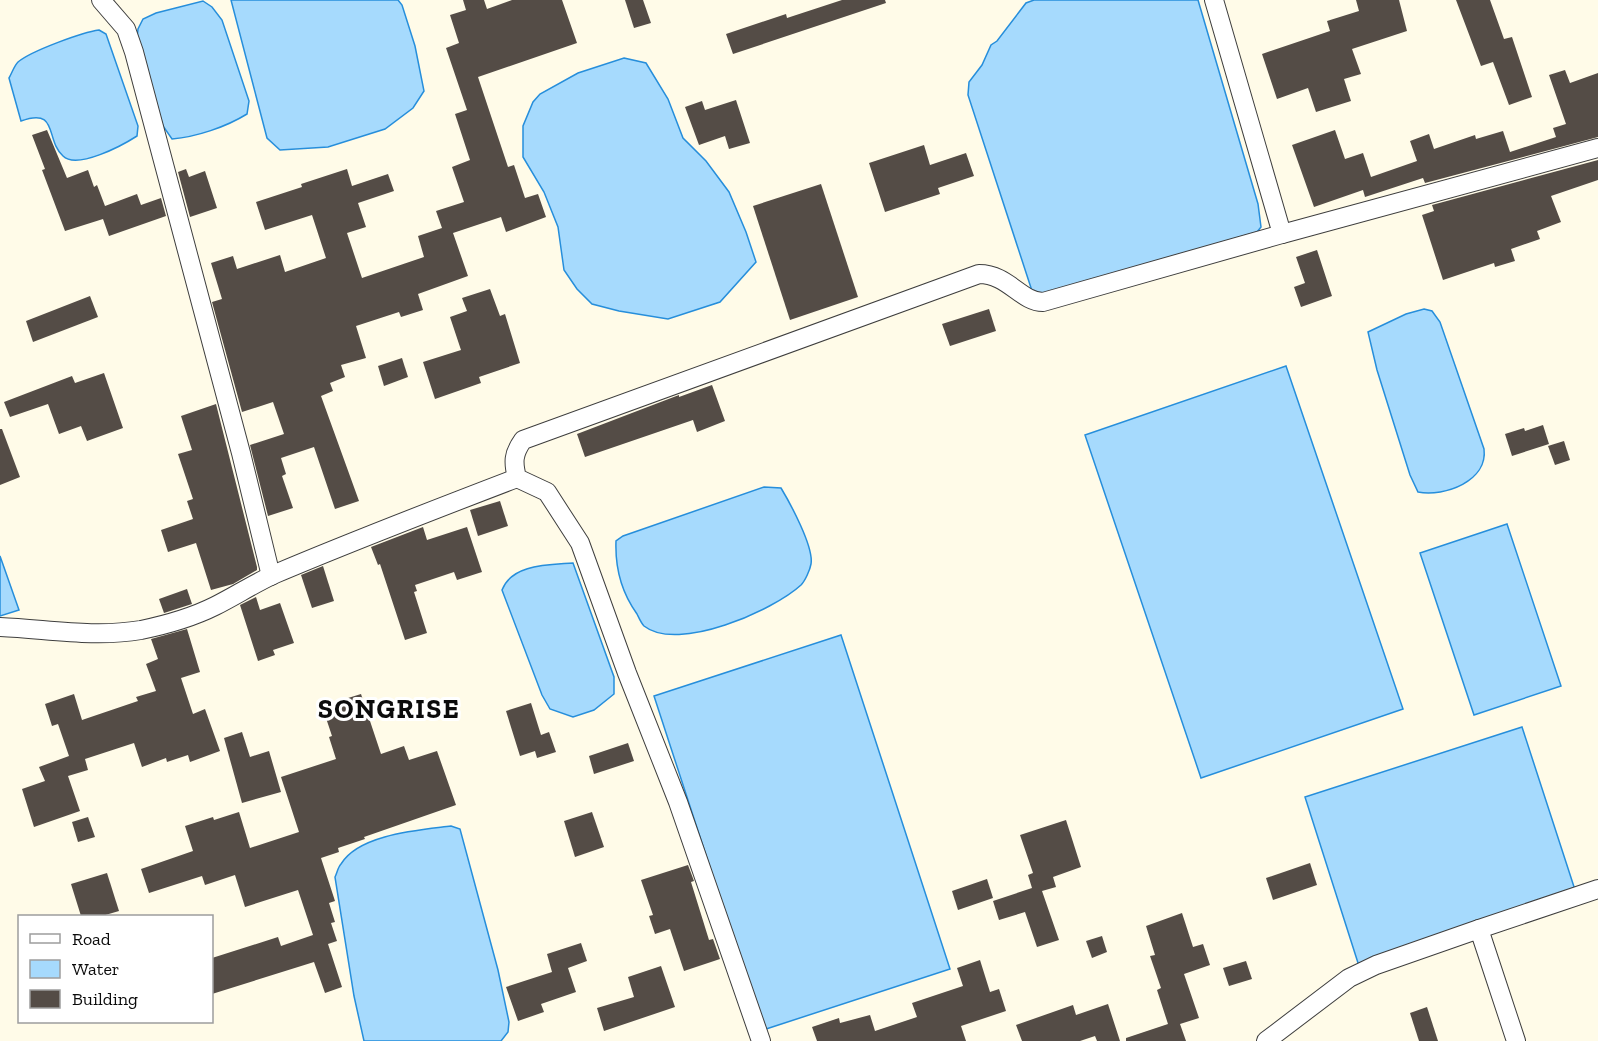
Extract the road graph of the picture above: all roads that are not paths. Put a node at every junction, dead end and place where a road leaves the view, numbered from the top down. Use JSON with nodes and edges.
{"nodes":[{"id":1,"x":101,"y":0,"type":"edge"},
{"id":2,"x":1214,"y":0,"type":"edge"},
{"id":3,"x":1598,"y":148,"type":"edge"},
{"id":4,"x":1282,"y":234,"type":"junction"},
{"id":5,"x":517,"y":478,"type":"junction"},
{"id":6,"x":271,"y":576,"type":"junction"},
{"id":7,"x":0,"y":627,"type":"edge"},
{"id":8,"x":1598,"y":889,"type":"edge"},
{"id":9,"x":1479,"y":929,"type":"junction"},
{"id":10,"x":761,"y":1041,"type":"edge"},
{"id":11,"x":1266,"y":1041,"type":"edge"},
{"id":12,"x":1516,"y":1041,"type":"edge"}],
"edges":[{"from":1,"to":6,"type":"street"},
{"from":2,"to":4,"type":"street"},
{"from":3,"to":4,"type":"street"},
{"from":4,"to":5,"type":"street"},
{"from":5,"to":6,"type":"street"},
{"from":5,"to":10,"type":"street"},
{"from":6,"to":7,"type":"street"},
{"from":8,"to":9,"type":"street"},
{"from":9,"to":11,"type":"street"},
{"from":9,"to":12,"type":"street"}]}
